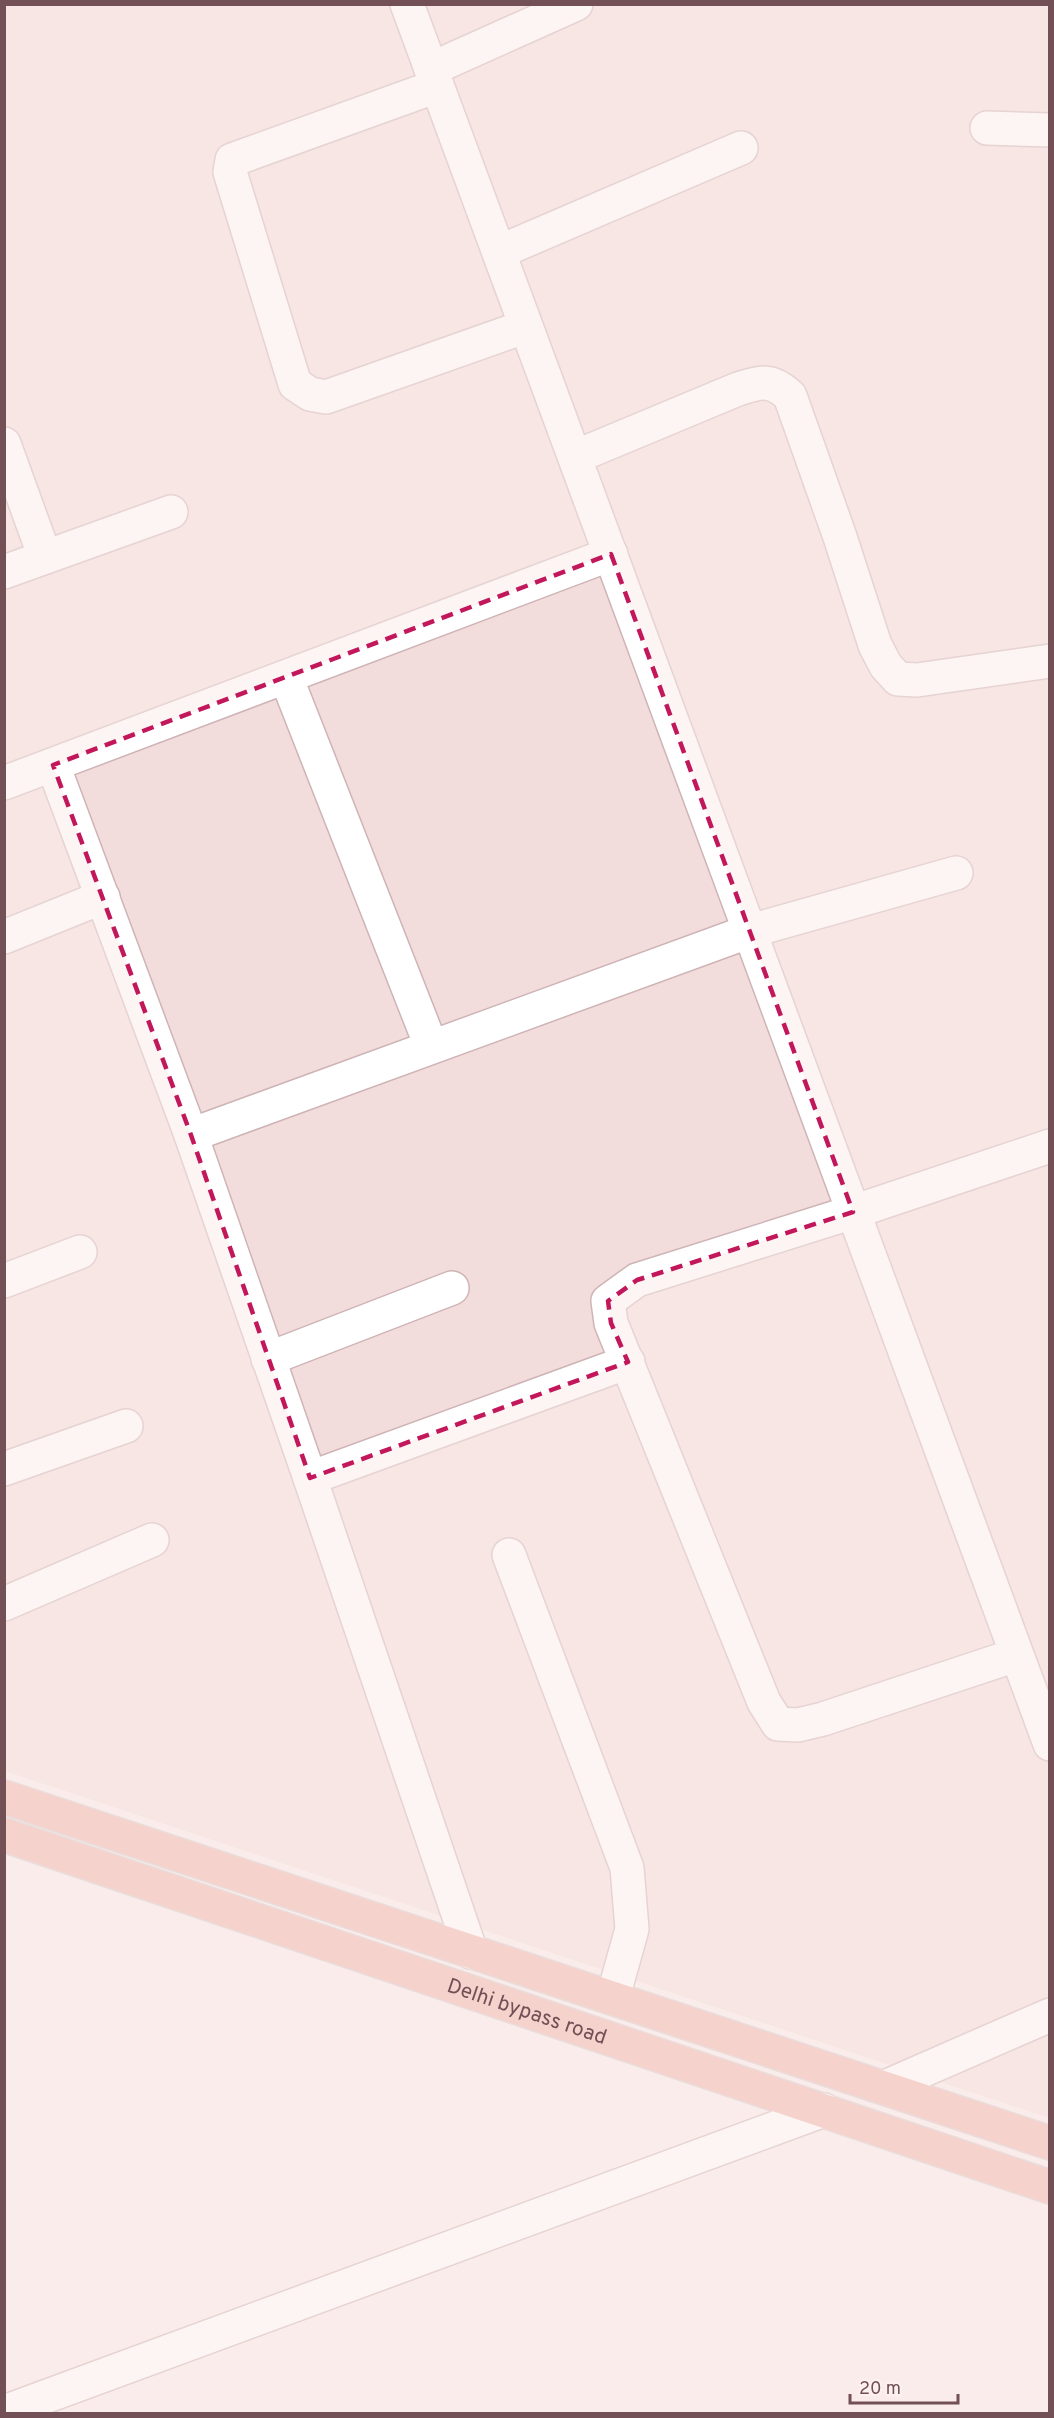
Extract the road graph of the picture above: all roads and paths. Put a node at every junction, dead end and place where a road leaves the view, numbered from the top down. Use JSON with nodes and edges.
{"nodes":[{"id":1,"x":407,"y":4,"type":"edge"},
{"id":2,"x":576,"y":4,"type":"edge"},
{"id":3,"x":434,"y":78,"type":"junction"},
{"id":4,"x":987,"y":128,"type":"dead end"},
{"id":5,"x":1050,"y":130,"type":"edge"},
{"id":6,"x":741,"y":148,"type":"dead end"},
{"id":7,"x":499,"y":252,"type":"junction"},
{"id":8,"x":524,"y":327,"type":"junction"},
{"id":9,"x":4,"y":444,"type":"edge"},
{"id":10,"x":575,"y":458,"type":"junction"},
{"id":11,"x":171,"y":512,"type":"dead end"},
{"id":12,"x":611,"y":554,"type":"junction"},
{"id":13,"x":45,"y":557,"type":"junction"},
{"id":14,"x":4,"y":572,"type":"edge"},
{"id":15,"x":1050,"y":661,"type":"edge"},
{"id":16,"x":286,"y":677,"type":"junction"},
{"id":17,"x":53,"y":765,"type":"junction"},
{"id":18,"x":4,"y":783,"type":"edge"},
{"id":19,"x":956,"y":873,"type":"dead end"},
{"id":20,"x":103,"y":897,"type":"junction"},
{"id":21,"x":750,"y":931,"type":"junction"},
{"id":22,"x":4,"y":937,"type":"edge"},
{"id":23,"x":432,"y":1046,"type":"junction"},
{"id":24,"x":191,"y":1135,"type":"junction"},
{"id":25,"x":1050,"y":1146,"type":"edge"},
{"id":26,"x":853,"y":1212,"type":"junction"},
{"id":27,"x":80,"y":1252,"type":"dead end"},
{"id":28,"x":4,"y":1281,"type":"edge"},
{"id":29,"x":452,"y":1288,"type":"dead end"},
{"id":30,"x":268,"y":1359,"type":"junction"},
{"id":31,"x":628,"y":1362,"type":"junction"},
{"id":32,"x":126,"y":1426,"type":"dead end"},
{"id":33,"x":4,"y":1470,"type":"edge"},
{"id":34,"x":310,"y":1478,"type":"junction"},
{"id":35,"x":152,"y":1540,"type":"dead end"},
{"id":36,"x":509,"y":1555,"type":"dead end"},
{"id":37,"x":4,"y":1604,"type":"edge"},
{"id":38,"x":1016,"y":1654,"type":"junction"},
{"id":39,"x":1050,"y":1744,"type":"edge"},
{"id":40,"x":4,"y":1797,"type":"edge"},
{"id":41,"x":4,"y":1835,"type":"edge"},
{"id":42,"x":471,"y":1952,"type":"junction"},
{"id":43,"x":613,"y":1997,"type":"junction"},
{"id":44,"x":1050,"y":2015,"type":"edge"},
{"id":45,"x":885,"y":2087,"type":"junction"},
{"id":46,"x":824,"y":2110,"type":"junction"},
{"id":47,"x":1050,"y":2143,"type":"edge"},
{"id":48,"x":1050,"y":2187,"type":"edge"},
{"id":49,"x":4,"y":2412,"type":"edge"}],
"edges":[{"from":1,"to":3,"type":"street"},
{"from":2,"to":3,"type":"street"},
{"from":3,"to":7,"type":"street"},
{"from":3,"to":8,"type":"street"},
{"from":4,"to":5,"type":"street"},
{"from":6,"to":7,"type":"street"},
{"from":7,"to":8,"type":"street"},
{"from":8,"to":10,"type":"street"},
{"from":9,"to":13,"type":"street"},
{"from":10,"to":12,"type":"street"},
{"from":10,"to":15,"type":"street"},
{"from":11,"to":13,"type":"street"},
{"from":12,"to":16,"type":"street"},
{"from":12,"to":21,"type":"street"},
{"from":13,"to":14,"type":"street"},
{"from":16,"to":17,"type":"street"},
{"from":16,"to":23,"type":"street"},
{"from":17,"to":18,"type":"street"},
{"from":17,"to":20,"type":"street"},
{"from":19,"to":21,"type":"street"},
{"from":20,"to":22,"type":"street"},
{"from":20,"to":24,"type":"street"},
{"from":21,"to":23,"type":"street"},
{"from":21,"to":26,"type":"street"},
{"from":23,"to":24,"type":"street"},
{"from":24,"to":30,"type":"street"},
{"from":25,"to":26,"type":"street"},
{"from":26,"to":31,"type":"street"},
{"from":26,"to":38,"type":"street"},
{"from":27,"to":28,"type":"street"},
{"from":29,"to":30,"type":"street"},
{"from":30,"to":34,"type":"street"},
{"from":31,"to":34,"type":"street"},
{"from":31,"to":38,"type":"street"},
{"from":32,"to":33,"type":"street"},
{"from":34,"to":42,"type":"street"},
{"from":35,"to":37,"type":"street"},
{"from":36,"to":43,"type":"street"},
{"from":38,"to":39,"type":"street"},
{"from":40,"to":42,"type":"main road","name":"Delhi bypass road"},
{"from":41,"to":46,"type":"main road","name":"Delhi bypass road"},
{"from":42,"to":43,"type":"main road","name":"Delhi bypass road"},
{"from":43,"to":45,"type":"main road","name":"Delhi bypass road"},
{"from":44,"to":45,"type":"street"},
{"from":45,"to":47,"type":"main road","name":"Delhi bypass road"},
{"from":46,"to":48,"type":"main road","name":"Delhi bypass road"},
{"from":46,"to":49,"type":"street"}]}
